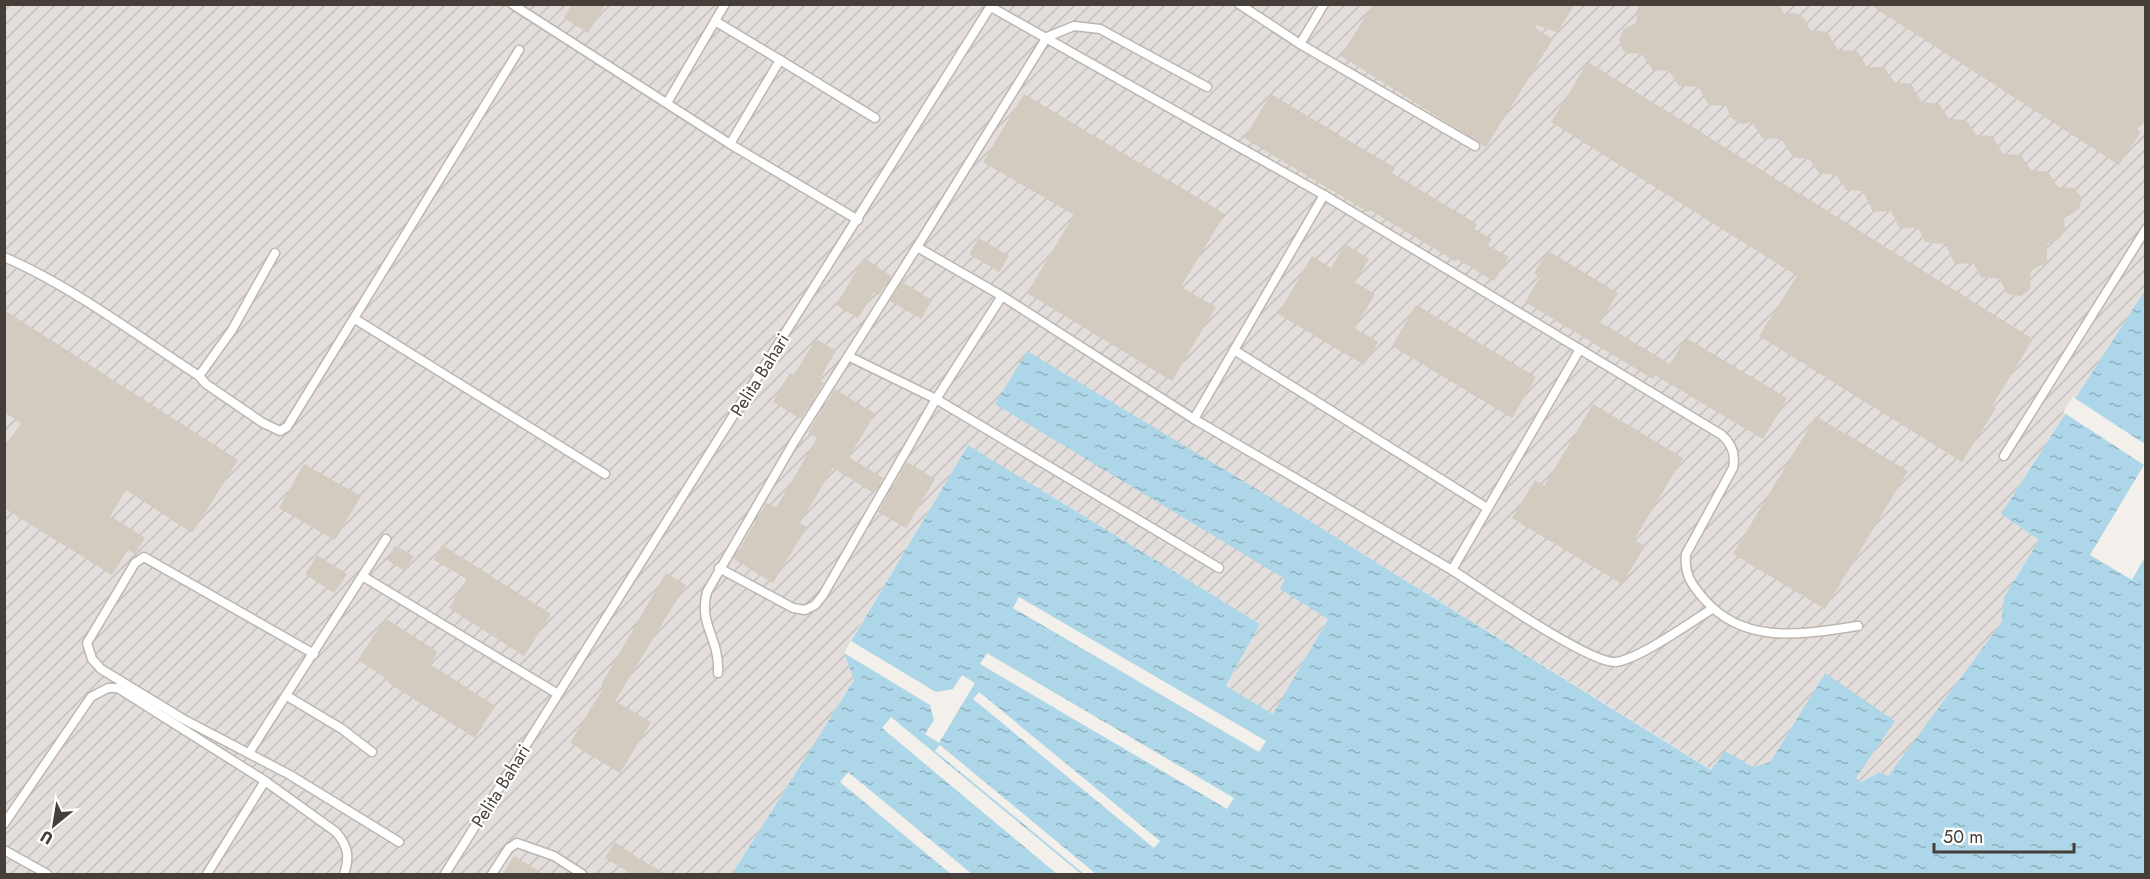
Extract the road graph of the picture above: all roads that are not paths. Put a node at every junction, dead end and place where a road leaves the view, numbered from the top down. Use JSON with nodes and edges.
{"nodes":[{"id":1,"x":512,"y":4,"type":"edge"},
{"id":2,"x":725,"y":4,"type":"edge"},
{"id":3,"x":1239,"y":4,"type":"edge"},
{"id":4,"x":1324,"y":4,"type":"edge"},
{"id":5,"x":991,"y":6,"type":"edge"},
{"id":6,"x":715,"y":21,"type":"junction"},
{"id":7,"x":1047,"y":37,"type":"junction"},
{"id":8,"x":1300,"y":44,"type":"junction"},
{"id":9,"x":519,"y":50,"type":"dead end"},
{"id":10,"x":780,"y":60,"type":"junction"},
{"id":11,"x":1207,"y":87,"type":"dead end"},
{"id":12,"x":667,"y":103,"type":"junction"},
{"id":13,"x":875,"y":118,"type":"dead end"},
{"id":14,"x":729,"y":144,"type":"junction"},
{"id":15,"x":1475,"y":146,"type":"dead end"},
{"id":16,"x":1324,"y":195,"type":"junction"},
{"id":17,"x":858,"y":220,"type":"junction"},
{"id":18,"x":2145,"y":229,"type":"edge"},
{"id":19,"x":917,"y":247,"type":"junction"},
{"id":20,"x":274,"y":253,"type":"dead end"},
{"id":21,"x":4,"y":257,"type":"edge"},
{"id":22,"x":1002,"y":296,"type":"junction"},
{"id":23,"x":355,"y":319,"type":"junction"},
{"id":24,"x":1580,"y":349,"type":"junction"},
{"id":25,"x":1234,"y":350,"type":"junction"},
{"id":26,"x":850,"y":357,"type":"junction"},
{"id":27,"x":199,"y":376,"type":"junction"},
{"id":28,"x":936,"y":399,"type":"junction"},
{"id":29,"x":1194,"y":419,"type":"junction"},
{"id":30,"x":2004,"y":456,"type":"dead end"},
{"id":31,"x":605,"y":474,"type":"dead end"},
{"id":32,"x":1487,"y":508,"type":"junction"},
{"id":33,"x":386,"y":539,"type":"dead end"},
{"id":34,"x":719,"y":568,"type":"junction"},
{"id":35,"x":1219,"y":568,"type":"dead end"},
{"id":36,"x":1452,"y":570,"type":"junction"},
{"id":37,"x":364,"y":577,"type":"junction"},
{"id":38,"x":1712,"y":609,"type":"junction"},
{"id":39,"x":1858,"y":626,"type":"dead end"},
{"id":40,"x":314,"y":654,"type":"junction"},
{"id":41,"x":718,"y":673,"type":"dead end"},
{"id":42,"x":558,"y":694,"type":"junction"},
{"id":43,"x":286,"y":696,"type":"junction"},
{"id":44,"x":372,"y":752,"type":"dead end"},
{"id":45,"x":249,"y":753,"type":"junction"},
{"id":46,"x":265,"y":781,"type":"junction"},
{"id":47,"x":4,"y":824,"type":"edge"},
{"id":48,"x":399,"y":842,"type":"dead end"},
{"id":49,"x":4,"y":850,"type":"edge"},
{"id":50,"x":47,"y":874,"type":"edge"},
{"id":51,"x":207,"y":874,"type":"edge"},
{"id":52,"x":344,"y":874,"type":"edge"},
{"id":53,"x":445,"y":874,"type":"edge"},
{"id":54,"x":492,"y":874,"type":"edge"},
{"id":55,"x":582,"y":874,"type":"edge"}],
"edges":[{"from":1,"to":12,"type":"lane"},
{"from":2,"to":6,"type":"lane"},
{"from":3,"to":8,"type":"lane"},
{"from":4,"to":8,"type":"lane"},
{"from":5,"to":7,"type":"lane"},
{"from":5,"to":17,"type":"lane","name":"Pelita Bahari"},
{"from":6,"to":10,"type":"lane"},
{"from":6,"to":12,"type":"lane"},
{"from":7,"to":11,"type":"lane"},
{"from":7,"to":16,"type":"lane"},
{"from":7,"to":19,"type":"lane"},
{"from":8,"to":15,"type":"lane"},
{"from":9,"to":23,"type":"lane"},
{"from":10,"to":13,"type":"lane"},
{"from":10,"to":14,"type":"lane"},
{"from":12,"to":14,"type":"lane"},
{"from":14,"to":17,"type":"lane"},
{"from":16,"to":24,"type":"lane"},
{"from":16,"to":25,"type":"lane"},
{"from":17,"to":42,"type":"lane","name":"Pelita Bahari"},
{"from":18,"to":30,"type":"lane"},
{"from":19,"to":22,"type":"lane"},
{"from":19,"to":26,"type":"lane"},
{"from":20,"to":27,"type":"lane"},
{"from":21,"to":27,"type":"lane"},
{"from":22,"to":28,"type":"lane"},
{"from":22,"to":29,"type":"lane"},
{"from":23,"to":27,"type":"lane"},
{"from":23,"to":31,"type":"lane"},
{"from":24,"to":32,"type":"lane"},
{"from":24,"to":38,"type":"lane"},
{"from":25,"to":29,"type":"lane"},
{"from":25,"to":32,"type":"lane"},
{"from":26,"to":28,"type":"lane"},
{"from":26,"to":34,"type":"lane"},
{"from":28,"to":34,"type":"lane"},
{"from":28,"to":35,"type":"lane"},
{"from":29,"to":36,"type":"lane"},
{"from":32,"to":36,"type":"lane"},
{"from":33,"to":37,"type":"lane"},
{"from":34,"to":41,"type":"lane"},
{"from":36,"to":38,"type":"lane"},
{"from":37,"to":40,"type":"lane"},
{"from":37,"to":42,"type":"lane"},
{"from":38,"to":39,"type":"lane"},
{"from":40,"to":43,"type":"lane"},
{"from":40,"to":45,"type":"lane"},
{"from":42,"to":53,"type":"lane","name":"Pelita Bahari"},
{"from":43,"to":44,"type":"lane"},
{"from":43,"to":45,"type":"lane"},
{"from":45,"to":48,"type":"lane"},
{"from":46,"to":47,"type":"lane"},
{"from":46,"to":51,"type":"lane"},
{"from":46,"to":52,"type":"lane"},
{"from":49,"to":50,"type":"lane"},
{"from":54,"to":55,"type":"lane"}]}
